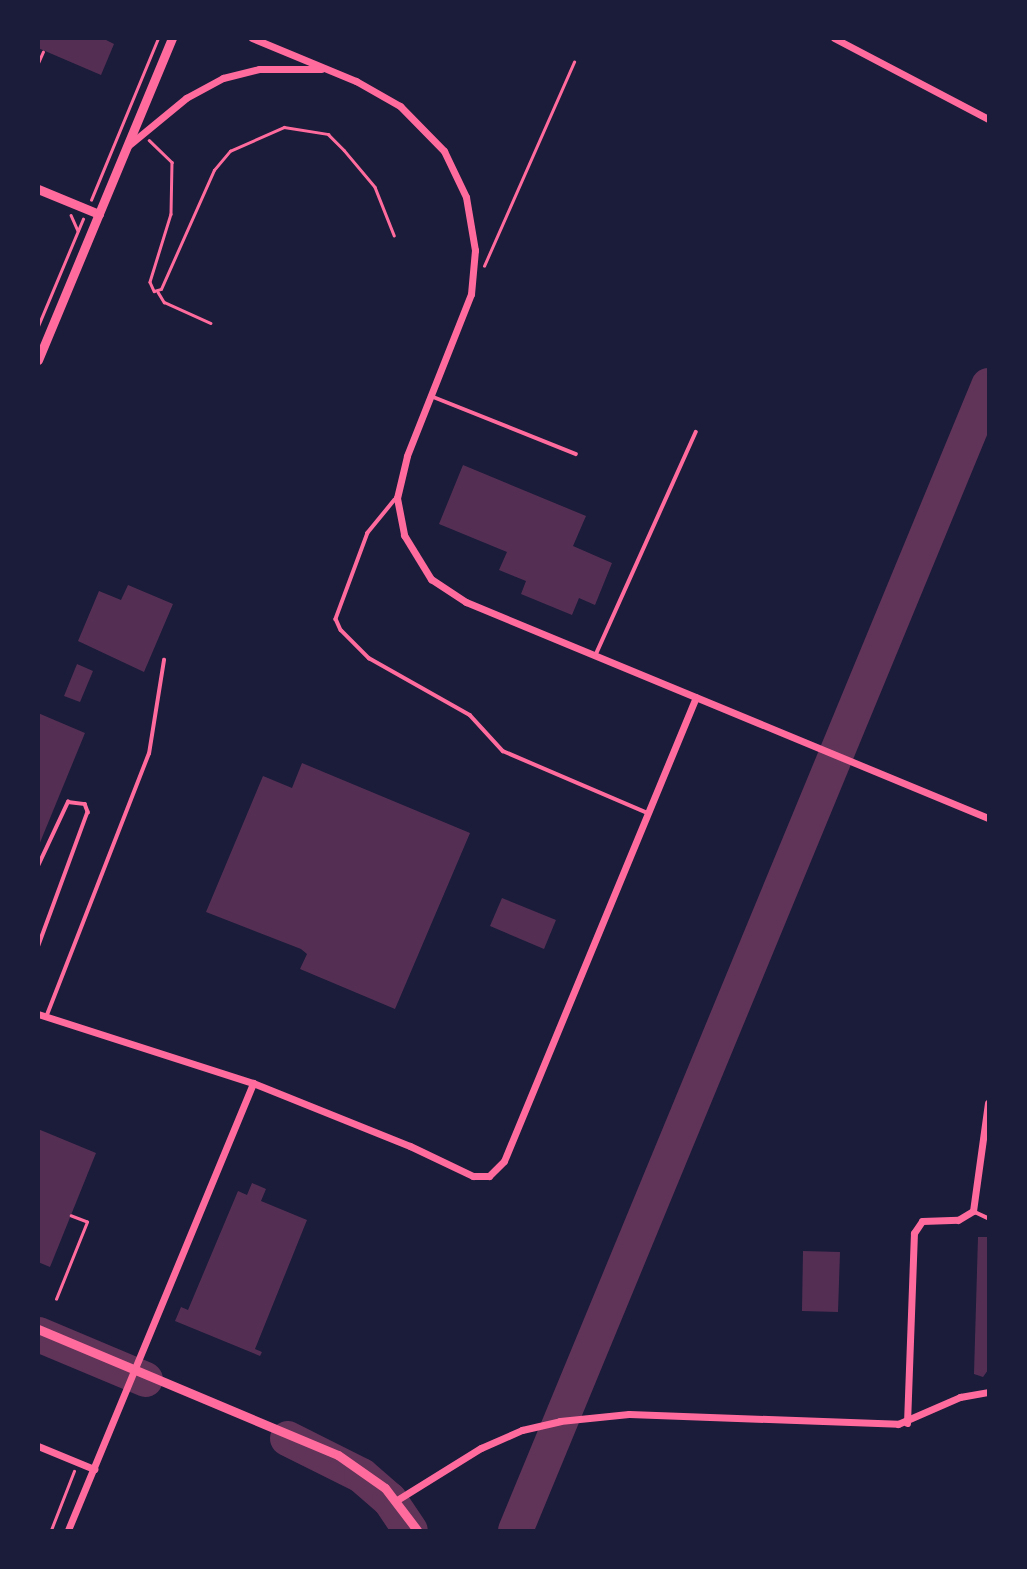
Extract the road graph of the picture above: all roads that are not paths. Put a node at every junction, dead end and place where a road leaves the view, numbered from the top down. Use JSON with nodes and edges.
{"nodes":[{"id":1,"x":172,"y":38,"type":"edge"},
{"id":2,"x":252,"y":38,"type":"edge"},
{"id":3,"x":834,"y":38,"type":"edge"},
{"id":4,"x":329,"y":70,"type":"junction"},
{"id":5,"x":989,"y":119,"type":"edge"},
{"id":6,"x":126,"y":147,"type":"junction"},
{"id":7,"x":38,"y":189,"type":"edge"},
{"id":8,"x":99,"y":214,"type":"junction"},
{"id":9,"x":38,"y":360,"type":"edge"},
{"id":10,"x":431,"y":396,"type":"junction"},
{"id":11,"x":696,"y":432,"type":"dead end"},
{"id":12,"x":576,"y":454,"type":"dead end"},
{"id":13,"x":397,"y":498,"type":"junction"},
{"id":14,"x":596,"y":655,"type":"junction"},
{"id":15,"x":164,"y":660,"type":"dead end"},
{"id":16,"x":696,"y":697,"type":"junction"},
{"id":17,"x":648,"y":813,"type":"junction"},
{"id":18,"x":989,"y":818,"type":"edge"},
{"id":19,"x":38,"y":866,"type":"edge"},
{"id":20,"x":38,"y":948,"type":"edge"},
{"id":21,"x":42,"y":1016,"type":"edge"},
{"id":22,"x":253,"y":1083,"type":"junction"},
{"id":23,"x":989,"y":1103,"type":"edge"},
{"id":24,"x":973,"y":1211,"type":"junction"},
{"id":25,"x":989,"y":1218,"type":"edge"},
{"id":26,"x":38,"y":1329,"type":"edge"},
{"id":27,"x":134,"y":1368,"type":"junction"},
{"id":28,"x":989,"y":1391,"type":"edge"},
{"id":29,"x":907,"y":1423,"type":"junction"},
{"id":30,"x":38,"y":1446,"type":"edge"},
{"id":31,"x":94,"y":1469,"type":"junction"},
{"id":32,"x":397,"y":1500,"type":"junction"},
{"id":33,"x":68,"y":1531,"type":"edge"},
{"id":34,"x":417,"y":1531,"type":"edge"}],
"edges":[{"from":1,"to":6,"type":"street"},
{"from":2,"to":4,"type":"street"},
{"from":3,"to":5,"type":"street"},
{"from":4,"to":6,"type":"street"},
{"from":4,"to":10,"type":"street"},
{"from":6,"to":8,"type":"street"},
{"from":7,"to":8,"type":"street"},
{"from":8,"to":9,"type":"street"},
{"from":10,"to":12,"type":"lane"},
{"from":10,"to":13,"type":"street"},
{"from":11,"to":14,"type":"lane"},
{"from":13,"to":14,"type":"street"},
{"from":13,"to":17,"type":"lane"},
{"from":14,"to":16,"type":"street"},
{"from":15,"to":21,"type":"lane"},
{"from":16,"to":17,"type":"street"},
{"from":16,"to":18,"type":"street"},
{"from":17,"to":22,"type":"street"},
{"from":19,"to":20,"type":"lane"},
{"from":21,"to":22,"type":"street"},
{"from":22,"to":27,"type":"street"},
{"from":23,"to":24,"type":"street"},
{"from":24,"to":25,"type":"lane"},
{"from":24,"to":29,"type":"street"},
{"from":26,"to":27,"type":"street"},
{"from":27,"to":31,"type":"street"},
{"from":27,"to":32,"type":"street"},
{"from":28,"to":29,"type":"street"},
{"from":29,"to":32,"type":"street"},
{"from":30,"to":31,"type":"street"},
{"from":31,"to":33,"type":"street"},
{"from":32,"to":34,"type":"street"}]}
